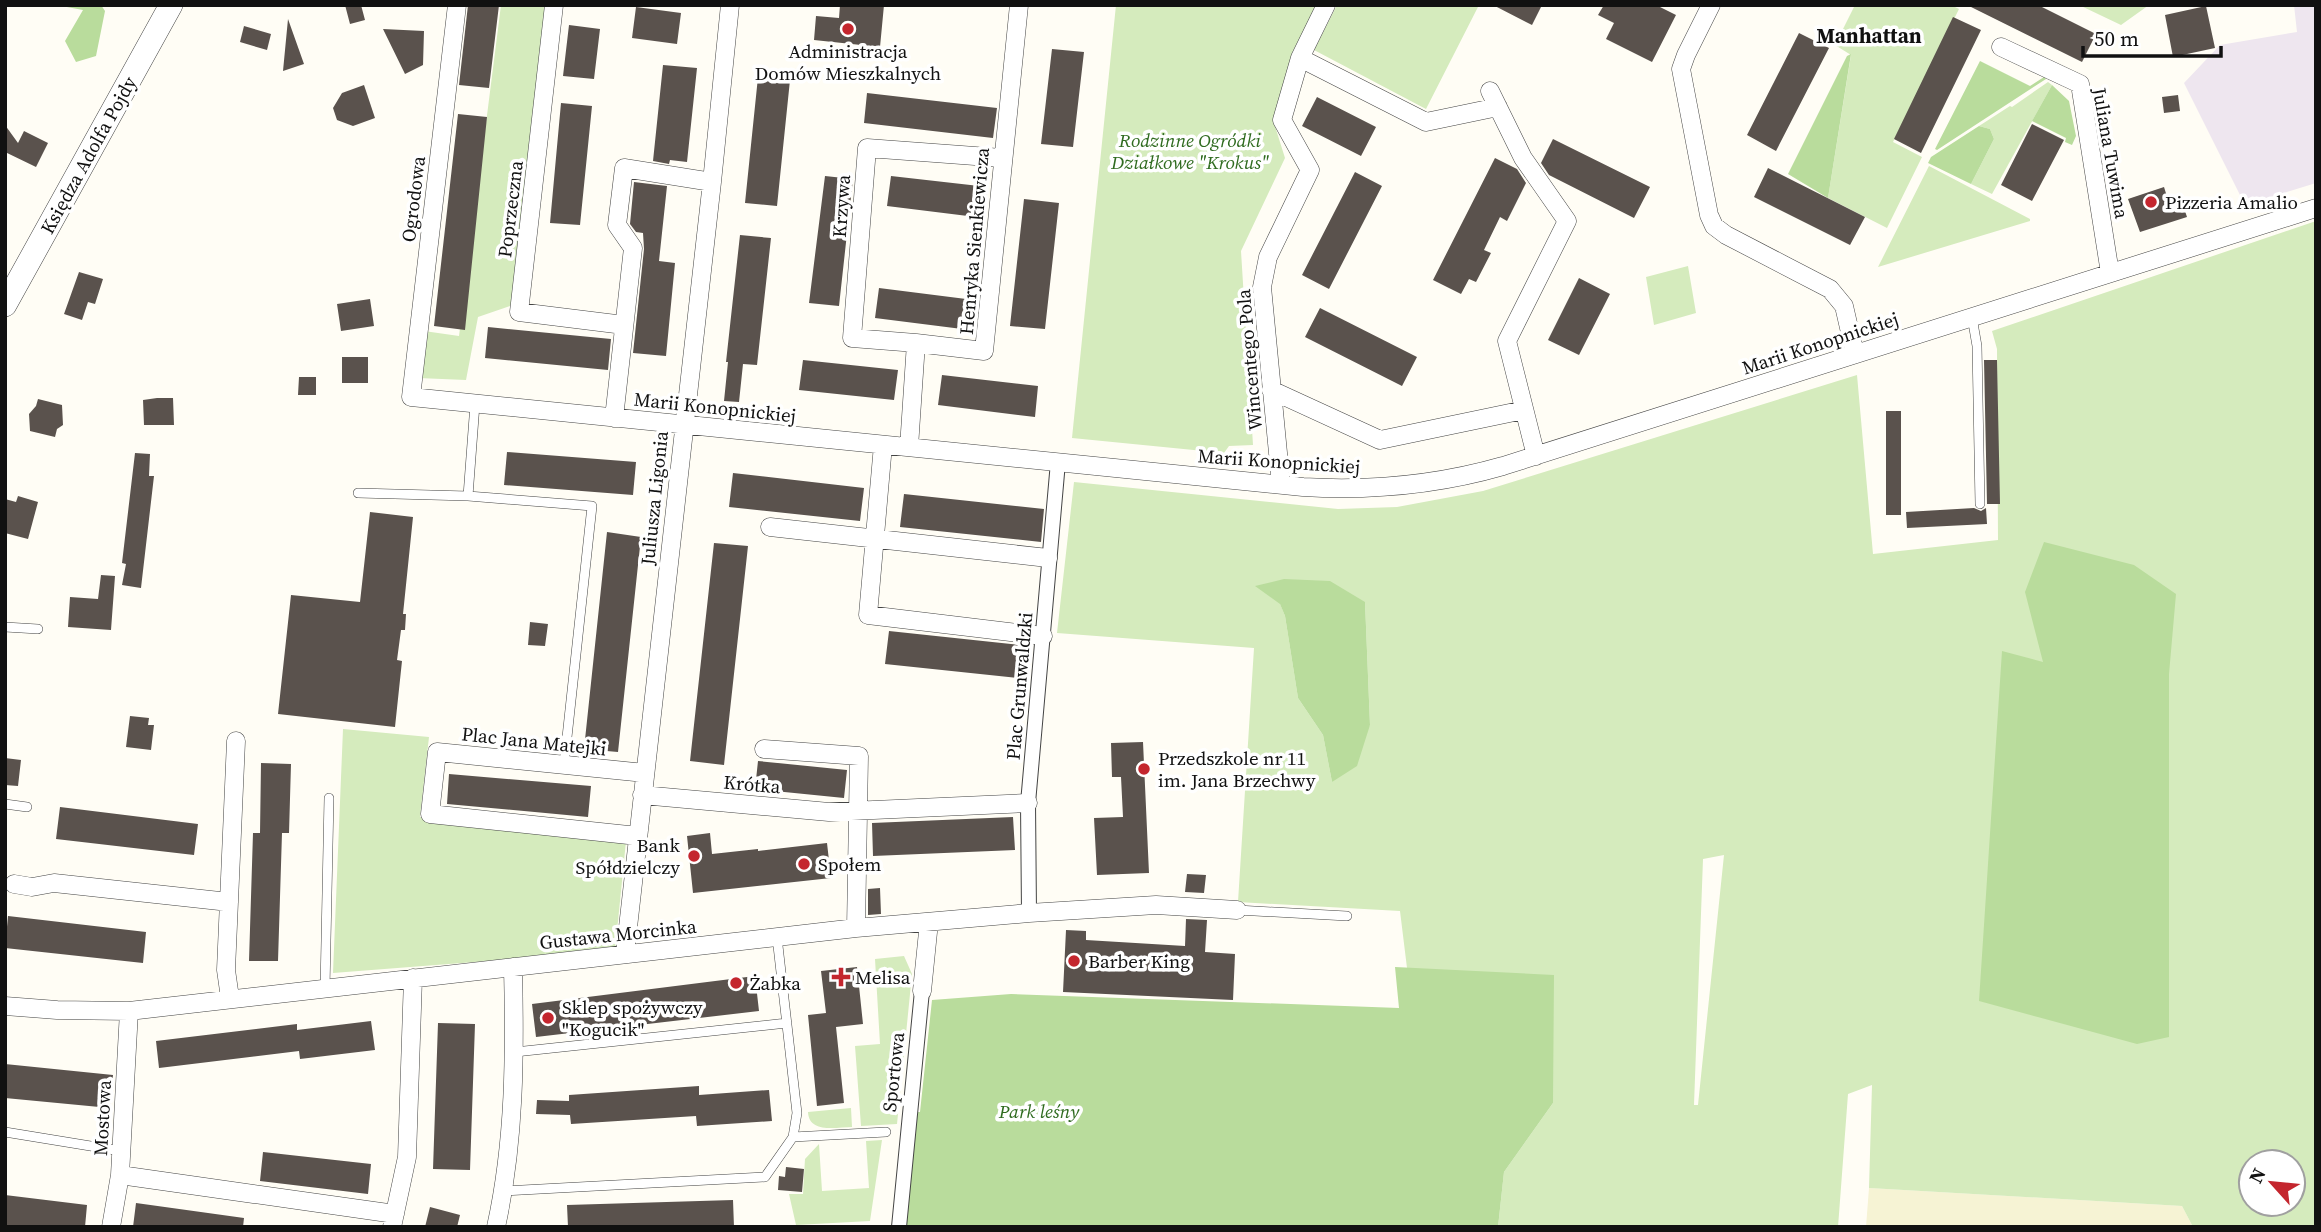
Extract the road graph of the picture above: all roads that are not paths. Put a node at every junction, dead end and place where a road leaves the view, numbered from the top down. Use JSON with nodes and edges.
{"nodes":[{"id":1,"x":171,"y":5,"type":"edge"},
{"id":2,"x":457,"y":5,"type":"edge"},
{"id":3,"x":554,"y":5,"type":"edge"},
{"id":4,"x":730,"y":5,"type":"edge"},
{"id":5,"x":1019,"y":5,"type":"edge"},
{"id":6,"x":1326,"y":5,"type":"edge"},
{"id":7,"x":1711,"y":5,"type":"edge"},
{"id":8,"x":2001,"y":47,"type":"dead end"},
{"id":9,"x":1300,"y":58,"type":"junction"},
{"id":10,"x":1002,"y":158,"type":"junction"},
{"id":11,"x":712,"y":182,"type":"junction"},
{"id":12,"x":2316,"y":208,"type":"edge"},
{"id":13,"x":2110,"y":273,"type":"junction"},
{"id":14,"x":5,"y":305,"type":"edge"},
{"id":15,"x":1972,"y":317,"type":"junction"},
{"id":16,"x":624,"y":325,"type":"junction"},
{"id":17,"x":916,"y":343,"type":"junction"},
{"id":18,"x":1855,"y":354,"type":"junction"},
{"id":19,"x":1271,"y":390,"type":"junction"},
{"id":20,"x":411,"y":397,"type":"joint"},
{"id":21,"x":475,"y":404,"type":"junction"},
{"id":22,"x":1524,"y":410,"type":"junction"},
{"id":23,"x":614,"y":418,"type":"junction"},
{"id":24,"x":684,"y":425,"type":"junction"},
{"id":25,"x":883,"y":445,"type":"junction"},
{"id":26,"x":909,"y":447,"type":"junction"},
{"id":27,"x":1536,"y":456,"type":"junction"},
{"id":28,"x":1058,"y":462,"type":"junction"},
{"id":29,"x":1281,"y":484,"type":"junction"},
{"id":30,"x":358,"y":493,"type":"dead end"},
{"id":31,"x":468,"y":496,"type":"junction"},
{"id":32,"x":1980,"y":504,"type":"dead end"},
{"id":33,"x":770,"y":527,"type":"dead end"},
{"id":34,"x":874,"y":538,"type":"junction"},
{"id":35,"x":1048,"y":558,"type":"junction"},
{"id":36,"x":5,"y":628,"type":"edge"},
{"id":37,"x":38,"y":629,"type":"dead end"},
{"id":38,"x":1043,"y":636,"type":"junction"},
{"id":39,"x":236,"y":741,"type":"dead end"},
{"id":40,"x":764,"y":749,"type":"dead end"},
{"id":41,"x":564,"y":765,"type":"junction"},
{"id":42,"x":645,"y":773,"type":"junction"},
{"id":43,"x":642,"y":795,"type":"junction"},
{"id":44,"x":329,"y":798,"type":"dead end"},
{"id":45,"x":1028,"y":803,"type":"junction"},
{"id":46,"x":5,"y":804,"type":"edge"},
{"id":47,"x":27,"y":807,"type":"dead end"},
{"id":48,"x":858,"y":810,"type":"junction"},
{"id":49,"x":638,"y":836,"type":"junction"},
{"id":50,"x":14,"y":884,"type":"dead end"},
{"id":51,"x":229,"y":902,"type":"junction"},
{"id":52,"x":1237,"y":910,"type":"joint"},
{"id":53,"x":1028,"y":913,"type":"junction"},
{"id":54,"x":1348,"y":916,"type":"dead end"},
{"id":55,"x":929,"y":922,"type":"junction"},
{"id":56,"x":856,"y":928,"type":"junction"},
{"id":57,"x":777,"y":937,"type":"junction"},
{"id":58,"x":625,"y":954,"type":"junction"},
{"id":59,"x":513,"y":967,"type":"junction"},
{"id":60,"x":413,"y":978,"type":"junction"},
{"id":61,"x":325,"y":988,"type":"junction"},
{"id":62,"x":922,"y":991,"type":"joint"},
{"id":63,"x":230,"y":998,"type":"junction"},
{"id":64,"x":5,"y":1006,"type":"edge"},
{"id":65,"x":129,"y":1011,"type":"junction"},
{"id":66,"x":787,"y":1023,"type":"junction"},
{"id":67,"x":515,"y":1052,"type":"junction"},
{"id":68,"x":5,"y":1132,"type":"edge"},
{"id":69,"x":886,"y":1132,"type":"dead end"},
{"id":70,"x":793,"y":1137,"type":"junction"},
{"id":71,"x":121,"y":1151,"type":"junction"},
{"id":72,"x":120,"y":1175,"type":"junction"},
{"id":73,"x":504,"y":1191,"type":"junction"},
{"id":74,"x":393,"y":1220,"type":"edge"},
{"id":75,"x":111,"y":1227,"type":"edge"},
{"id":76,"x":496,"y":1227,"type":"edge"},
{"id":77,"x":899,"y":1227,"type":"edge"}],
"edges":[{"from":1,"to":14,"type":"street","name":"Księdza Adolfa Pojdy"},
{"from":2,"to":20,"type":"street","name":"Ogrodowa"},
{"from":3,"to":16,"type":"street","name":"Poprzeczna"},
{"from":4,"to":11,"type":"street","name":"Juliusza Ligonia"},
{"from":5,"to":10,"type":"street","name":"Henryka Sienkiewicza"},
{"from":6,"to":9,"type":"street","name":"Wincentego Pola"},
{"from":7,"to":18,"type":"street"},
{"from":8,"to":13,"type":"street","name":"Juliana Tuwima"},
{"from":9,"to":19,"type":"street","name":"Wincentego Pola"},
{"from":9,"to":22,"type":"street"},
{"from":10,"to":17,"type":"street","name":"Henryka Sienkiewicza"},
{"from":10,"to":17,"type":"street","name":"Krzywa"},
{"from":11,"to":16,"type":"street"},
{"from":11,"to":24,"type":"street","name":"Juliusza Ligonia"},
{"from":12,"to":13,"type":"street","name":"Marii Konopnickiej"},
{"from":13,"to":15,"type":"street","name":"Marii Konopnickiej"},
{"from":15,"to":18,"type":"street","name":"Marii Konopnickiej"},
{"from":15,"to":32,"type":"lane"},
{"from":16,"to":23,"type":"street"},
{"from":17,"to":26,"type":"street"},
{"from":18,"to":27,"type":"street","name":"Marii Konopnickiej"},
{"from":19,"to":22,"type":"street"},
{"from":19,"to":29,"type":"street","name":"Wincentego Pola"},
{"from":20,"to":21,"type":"street","name":"Marii Konopnickiej"},
{"from":21,"to":23,"type":"street","name":"Marii Konopnickiej"},
{"from":21,"to":31,"type":"lane"},
{"from":22,"to":27,"type":"street"},
{"from":23,"to":24,"type":"street","name":"Marii Konopnickiej"},
{"from":24,"to":25,"type":"street","name":"Marii Konopnickiej"},
{"from":24,"to":42,"type":"street","name":"Juliusza Ligonia"},
{"from":25,"to":26,"type":"street","name":"Marii Konopnickiej"},
{"from":25,"to":34,"type":"street"},
{"from":26,"to":28,"type":"street","name":"Marii Konopnickiej"},
{"from":27,"to":29,"type":"street","name":"Marii Konopnickiej"},
{"from":28,"to":29,"type":"street","name":"Marii Konopnickiej"},
{"from":28,"to":35,"type":"street","name":"Plac Grunwaldzki"},
{"from":30,"to":31,"type":"lane"},
{"from":31,"to":41,"type":"lane"},
{"from":33,"to":34,"type":"street"},
{"from":34,"to":35,"type":"street"},
{"from":34,"to":38,"type":"street"},
{"from":35,"to":38,"type":"street","name":"Plac Grunwaldzki"},
{"from":36,"to":37,"type":"lane"},
{"from":38,"to":45,"type":"street","name":"Plac Grunwaldzki"},
{"from":39,"to":51,"type":"street"},
{"from":40,"to":48,"type":"street","name":"Krótka"},
{"from":41,"to":42,"type":"street","name":"Plac Jana Matejki"},
{"from":41,"to":49,"type":"street","name":"Plac Jana Matejki"},
{"from":42,"to":43,"type":"street","name":"Juliusza Ligonia"},
{"from":43,"to":48,"type":"street","name":"Krótka"},
{"from":43,"to":49,"type":"street","name":"Juliusza Ligonia"},
{"from":44,"to":61,"type":"lane"},
{"from":45,"to":48,"type":"street","name":"Krótka"},
{"from":45,"to":53,"type":"street","name":"Plac Grunwaldzki"},
{"from":46,"to":47,"type":"lane"},
{"from":48,"to":56,"type":"street"},
{"from":49,"to":58,"type":"street","name":"Juliusza Ligonia"},
{"from":50,"to":51,"type":"street"},
{"from":51,"to":63,"type":"street"},
{"from":52,"to":53,"type":"street","name":"Gustawa Morcinka"},
{"from":52,"to":54,"type":"lane"},
{"from":53,"to":55,"type":"street","name":"Gustawa Morcinka"},
{"from":55,"to":56,"type":"street","name":"Gustawa Morcinka"},
{"from":55,"to":62,"type":"street","name":"Sportowa"},
{"from":56,"to":57,"type":"street","name":"Gustawa Morcinka"},
{"from":57,"to":58,"type":"street","name":"Gustawa Morcinka"},
{"from":57,"to":66,"type":"lane"},
{"from":58,"to":59,"type":"street","name":"Gustawa Morcinka"},
{"from":59,"to":60,"type":"street","name":"Gustawa Morcinka"},
{"from":59,"to":67,"type":"street"},
{"from":60,"to":61,"type":"street","name":"Gustawa Morcinka"},
{"from":60,"to":74,"type":"street"},
{"from":61,"to":63,"type":"street","name":"Gustawa Morcinka"},
{"from":62,"to":77,"type":"street","name":"Sportowa"},
{"from":63,"to":65,"type":"street","name":"Gustawa Morcinka"},
{"from":64,"to":65,"type":"street","name":"Gustawa Morcinka"},
{"from":65,"to":71,"type":"street","name":"Mostowa"},
{"from":66,"to":67,"type":"lane"},
{"from":66,"to":70,"type":"lane"},
{"from":67,"to":73,"type":"street"},
{"from":68,"to":71,"type":"lane"},
{"from":69,"to":70,"type":"lane"},
{"from":70,"to":73,"type":"lane"},
{"from":71,"to":72,"type":"street","name":"Mostowa"},
{"from":72,"to":74,"type":"street"},
{"from":72,"to":75,"type":"street","name":"Mostowa"},
{"from":73,"to":76,"type":"street"}]}
